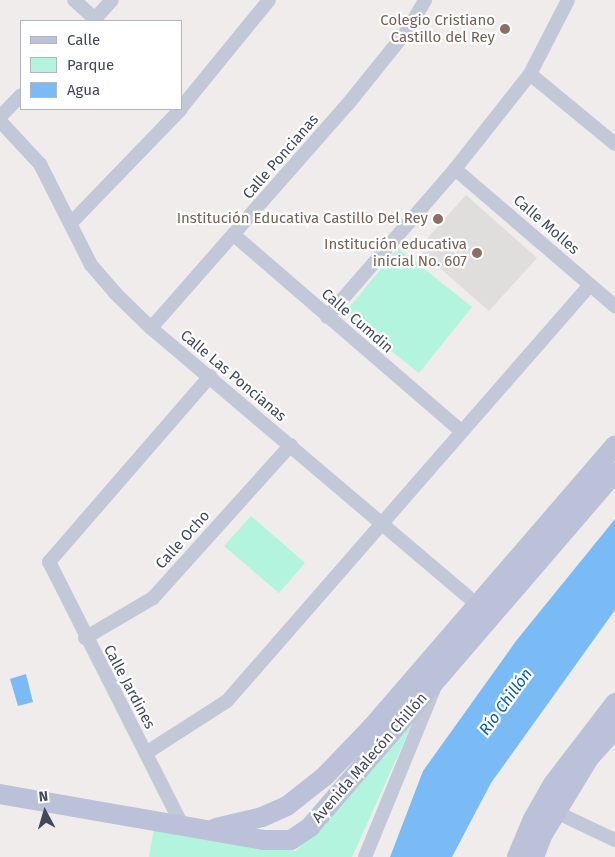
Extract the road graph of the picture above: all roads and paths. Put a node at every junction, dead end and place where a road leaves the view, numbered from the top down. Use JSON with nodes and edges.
{"nodes":[{"id":1,"x":74,"y":0,"type":"edge"},
{"id":2,"x":112,"y":0,"type":"edge"},
{"id":3,"x":269,"y":0,"type":"edge"},
{"id":4,"x":426,"y":0,"type":"edge"},
{"id":5,"x":568,"y":0,"type":"edge"},
{"id":6,"x":94,"y":20,"type":"edge"},
{"id":7,"x":530,"y":74,"type":"junction"},
{"id":8,"x":20,"y":96,"type":"edge"},
{"id":9,"x":182,"y":108,"type":"edge"},
{"id":10,"x":180,"y":110,"type":"edge"},
{"id":11,"x":0,"y":116,"type":"edge"},
{"id":12,"x":0,"y":121,"type":"edge"},
{"id":13,"x":615,"y":144,"type":"edge"},
{"id":14,"x":455,"y":169,"type":"junction"},
{"id":15,"x":71,"y":223,"type":"junction"},
{"id":16,"x":234,"y":235,"type":"junction"},
{"id":17,"x":590,"y":285,"type":"junction"},
{"id":18,"x":615,"y":306,"type":"edge"},
{"id":19,"x":327,"y":317,"type":"junction"},
{"id":20,"x":151,"y":328,"type":"junction"},
{"id":21,"x":210,"y":376,"type":"junction"},
{"id":22,"x":460,"y":430,"type":"junction"},
{"id":23,"x":290,"y":445,"type":"junction"},
{"id":24,"x":615,"y":445,"type":"edge"},
{"id":25,"x":615,"y":472,"type":"edge"},
{"id":26,"x":383,"y":524,"type":"junction"},
{"id":27,"x":484,"y":611,"type":"junction"},
{"id":28,"x":85,"y":638,"type":"junction"},
{"id":29,"x":438,"y":680,"type":"junction"},
{"id":30,"x":615,"y":703,"type":"edge"},
{"id":31,"x":615,"y":729,"type":"edge"},
{"id":32,"x":146,"y":753,"type":"junction"},
{"id":33,"x":0,"y":794,"type":"edge"},
{"id":34,"x":556,"y":812,"type":"junction"},
{"id":35,"x":182,"y":825,"type":"junction"},
{"id":36,"x":209,"y":830,"type":"junction"},
{"id":37,"x":615,"y":840,"type":"edge"},
{"id":38,"x":365,"y":857,"type":"edge"},
{"id":39,"x":517,"y":857,"type":"edge"},
{"id":40,"x":534,"y":857,"type":"edge"}],
"edges":[{"from":1,"to":6,"type":"street"},
{"from":2,"to":6,"type":"street"},
{"from":3,"to":9,"type":"street"},
{"from":4,"to":16,"type":"street","name":"Calle Poncianas"},
{"from":5,"to":7,"type":"street"},
{"from":7,"to":13,"type":"street"},
{"from":7,"to":14,"type":"street"},
{"from":8,"to":11,"type":"street"},
{"from":10,"to":15,"type":"street"},
{"from":12,"to":15,"type":"street","name":"Calle Las Poncianas"},
{"from":14,"to":17,"type":"street","name":"Calle Molles"},
{"from":14,"to":19,"type":"street"},
{"from":15,"to":20,"type":"street","name":"Calle Las Poncianas"},
{"from":16,"to":19,"type":"street","name":"Calle Cumdin"},
{"from":16,"to":20,"type":"street","name":"Calle Poncianas"},
{"from":17,"to":18,"type":"street","name":"Calle Molles"},
{"from":17,"to":22,"type":"street"},
{"from":19,"to":22,"type":"street","name":"Calle Cumdin"},
{"from":20,"to":21,"type":"street","name":"Calle Las Poncianas"},
{"from":21,"to":23,"type":"street","name":"Calle Las Poncianas"},
{"from":21,"to":28,"type":"street","name":"Calle Jardines"},
{"from":22,"to":26,"type":"street"},
{"from":23,"to":26,"type":"street","name":"Calle Las Poncianas"},
{"from":23,"to":28,"type":"street","name":"Calle Ocho"},
{"from":24,"to":27,"type":"street","name":"Avenida Malecón Chillón"},
{"from":25,"to":27,"type":"street","name":"Avenida Malecón Chillón"},
{"from":26,"to":27,"type":"street","name":"Calle Las Poncianas"},
{"from":26,"to":32,"type":"street"},
{"from":27,"to":29,"type":"street","name":"Avenida Malecón Chillón"},
{"from":27,"to":36,"type":"street","name":"Avenida Malecón Chillón"},
{"from":28,"to":32,"type":"street","name":"Calle Jardines"},
{"from":29,"to":36,"type":"street","name":"Avenida Malecón Chillón"},
{"from":29,"to":38,"type":"street"},
{"from":30,"to":39,"type":"street"},
{"from":31,"to":34,"type":"street"},
{"from":32,"to":35,"type":"street","name":"Calle Jardines"},
{"from":33,"to":35,"type":"street"},
{"from":34,"to":37,"type":"street"},
{"from":34,"to":40,"type":"street"},
{"from":35,"to":36,"type":"street"}]}
